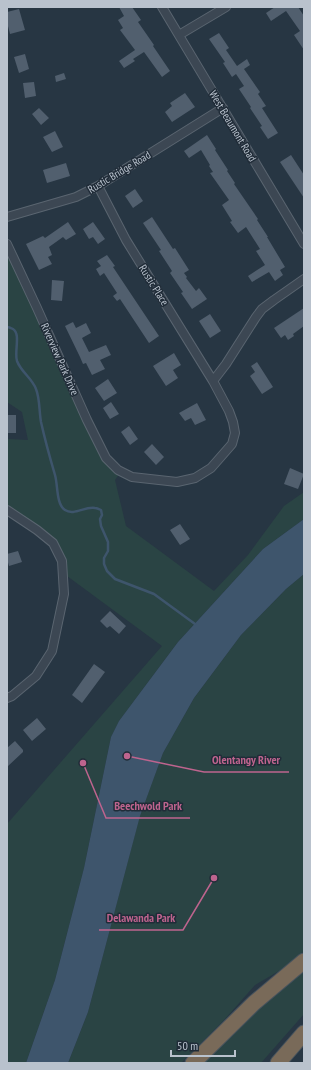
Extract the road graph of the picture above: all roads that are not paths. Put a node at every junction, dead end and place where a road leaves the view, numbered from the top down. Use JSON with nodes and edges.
{"nodes":[{"id":1,"x":162,"y":7,"type":"edge"},
{"id":2,"x":226,"y":7,"type":"edge"},
{"id":3,"x":179,"y":35,"type":"junction"},
{"id":4,"x":223,"y":108,"type":"junction"},
{"id":5,"x":98,"y":186,"type":"junction"},
{"id":6,"x":7,"y":217,"type":"edge"},
{"id":7,"x":7,"y":244,"type":"edge"},
{"id":8,"x":304,"y":244,"type":"edge"},
{"id":9,"x":304,"y":279,"type":"edge"},
{"id":10,"x":214,"y":380,"type":"junction"},
{"id":11,"x":118,"y":470,"type":"joint"},
{"id":12,"x":7,"y":510,"type":"edge"},
{"id":13,"x":7,"y":698,"type":"edge"},
{"id":14,"x":304,"y":961,"type":"edge"},
{"id":15,"x":304,"y":1033,"type":"edge"},
{"id":16,"x":193,"y":1063,"type":"edge"},
{"id":17,"x":278,"y":1063,"type":"edge"}],
"edges":[{"from":1,"to":3,"type":"street","name":"West Beaumont Road"},
{"from":2,"to":3,"type":"street"},
{"from":3,"to":4,"type":"street","name":"West Beaumont Road"},
{"from":4,"to":5,"type":"street","name":"Rustic Bridge Road"},
{"from":4,"to":8,"type":"street","name":"West Beaumont Road"},
{"from":5,"to":6,"type":"street","name":"Rustic Bridge Road"},
{"from":5,"to":10,"type":"street","name":"Rustic Place"},
{"from":7,"to":11,"type":"street","name":"Riverview Park Drive"},
{"from":9,"to":10,"type":"street"},
{"from":10,"to":11,"type":"street","name":"Rustic Place"},
{"from":12,"to":13,"type":"street"},
{"from":14,"to":16,"type":"highway"},
{"from":15,"to":17,"type":"highway"}]}
